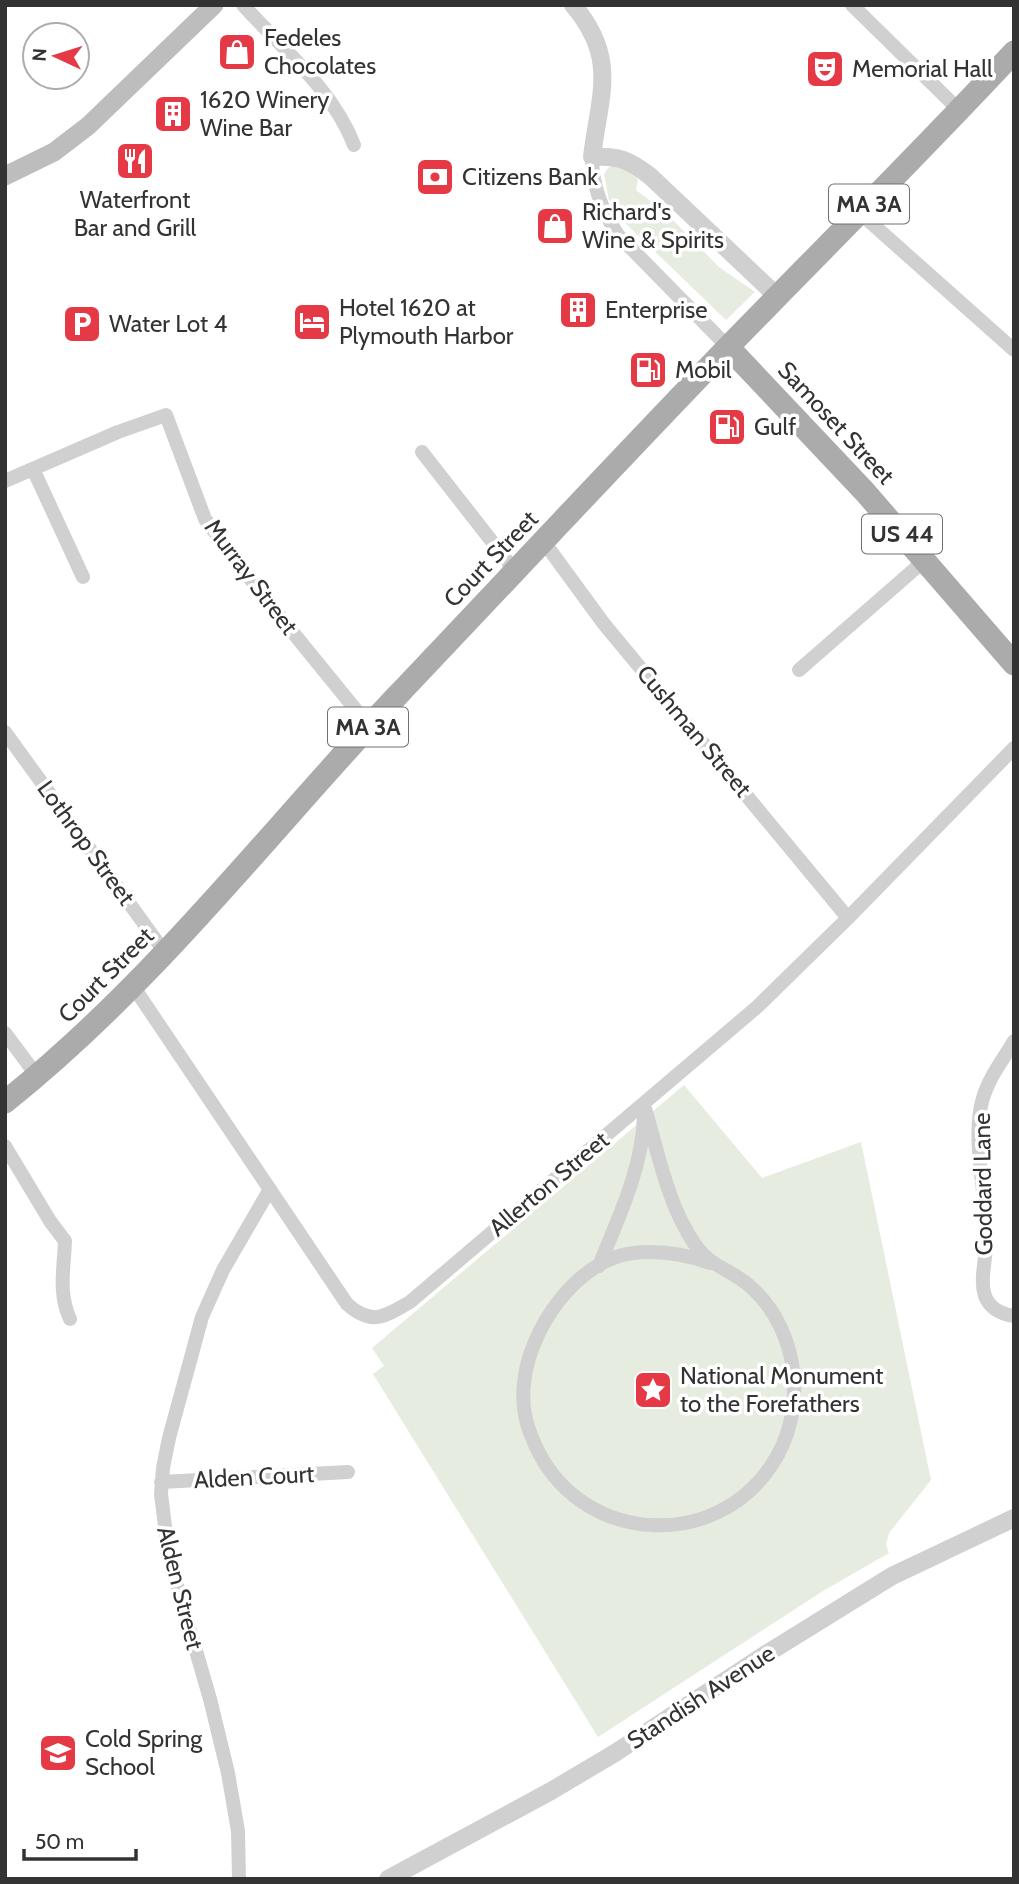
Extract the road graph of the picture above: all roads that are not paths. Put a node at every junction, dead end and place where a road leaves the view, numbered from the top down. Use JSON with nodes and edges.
{"nodes":[{"id":1,"x":214,"y":5,"type":"edge"},
{"id":2,"x":243,"y":5,"type":"edge"},
{"id":3,"x":573,"y":5,"type":"edge"},
{"id":4,"x":852,"y":5,"type":"edge"},
{"id":5,"x":1014,"y":52,"type":"edge"},
{"id":6,"x":958,"y":109,"type":"junction"},
{"id":7,"x":354,"y":145,"type":"dead end"},
{"id":8,"x":592,"y":157,"type":"junction"},
{"id":9,"x":5,"y":176,"type":"edge"},
{"id":10,"x":860,"y":213,"type":"junction"},
{"id":11,"x":778,"y":297,"type":"junction"},
{"id":12,"x":728,"y":347,"type":"junction"},
{"id":13,"x":1014,"y":350,"type":"edge"},
{"id":14,"x":422,"y":452,"type":"dead end"},
{"id":15,"x":33,"y":469,"type":"junction"},
{"id":16,"x":5,"y":481,"type":"edge"},
{"id":17,"x":544,"y":542,"type":"junction"},
{"id":18,"x":925,"y":560,"type":"junction"},
{"id":19,"x":515,"y":570,"type":"junction"},
{"id":20,"x":83,"y":577,"type":"dead end"},
{"id":21,"x":1014,"y":663,"type":"edge"},
{"id":22,"x":799,"y":670,"type":"dead end"},
{"id":23,"x":369,"y":726,"type":"junction"},
{"id":24,"x":5,"y":732,"type":"edge"},
{"id":25,"x":1014,"y":748,"type":"edge"},
{"id":26,"x":848,"y":918,"type":"junction"},
{"id":27,"x":166,"y":954,"type":"junction"},
{"id":28,"x":133,"y":986,"type":"junction"},
{"id":29,"x":5,"y":1033,"type":"edge"},
{"id":30,"x":1014,"y":1041,"type":"edge"},
{"id":31,"x":37,"y":1076,"type":"junction"},
{"id":32,"x":5,"y":1102,"type":"edge"},
{"id":33,"x":644,"y":1105,"type":"junction"},
{"id":34,"x":5,"y":1146,"type":"edge"},
{"id":35,"x":270,"y":1189,"type":"junction"},
{"id":36,"x":710,"y":1263,"type":"junction"},
{"id":37,"x":599,"y":1266,"type":"junction"},
{"id":38,"x":1014,"y":1316,"type":"edge"},
{"id":39,"x":70,"y":1319,"type":"dead end"},
{"id":40,"x":348,"y":1472,"type":"dead end"},
{"id":41,"x":161,"y":1482,"type":"junction"},
{"id":42,"x":1014,"y":1518,"type":"edge"},
{"id":43,"x":239,"y":1879,"type":"edge"},
{"id":44,"x":388,"y":1879,"type":"edge"}],
"edges":[{"from":1,"to":9,"type":"main road"},
{"from":2,"to":7,"type":"street"},
{"from":3,"to":8,"type":"street"},
{"from":4,"to":6,"type":"street"},
{"from":5,"to":6,"type":"main road","name":"Court Street","number":"MA 3A"},
{"from":6,"to":10,"type":"main road","name":"Court Street","number":"MA 3A"},
{"from":8,"to":11,"type":"street"},
{"from":8,"to":12,"type":"street"},
{"from":10,"to":11,"type":"main road","name":"Court Street","number":"MA 3A"},
{"from":10,"to":13,"type":"street"},
{"from":11,"to":12,"type":"main road","name":"Court Street","number":"MA 3A"},
{"from":12,"to":17,"type":"main road","name":"Court Street","number":"MA 3A"},
{"from":12,"to":18,"type":"main road","name":"Samoset Street","number":"US 44"},
{"from":14,"to":19,"type":"street"},
{"from":15,"to":16,"type":"street","name":"Murray Street"},
{"from":15,"to":20,"type":"street"},
{"from":15,"to":23,"type":"street","name":"Murray Street"},
{"from":17,"to":19,"type":"main road","name":"Court Street","number":"MA 3A"},
{"from":17,"to":26,"type":"street","name":"Cushman Street"},
{"from":18,"to":21,"type":"main road","name":"Samoset Street","number":"US 44"},
{"from":18,"to":22,"type":"street"},
{"from":19,"to":23,"type":"main road","name":"Court Street","number":"MA 3A"},
{"from":23,"to":27,"type":"main road","name":"Court Street","number":"MA 3A"},
{"from":24,"to":27,"type":"street","name":"Lothrop Street"},
{"from":25,"to":26,"type":"street","name":"Allerton Street"},
{"from":26,"to":33,"type":"street","name":"Allerton Street"},
{"from":27,"to":28,"type":"main road","name":"Court Street","number":"MA 3A"},
{"from":28,"to":31,"type":"main road","name":"Court Street","number":"MA 3A"},
{"from":28,"to":35,"type":"street","name":"Allerton Street"},
{"from":29,"to":31,"type":"street"},
{"from":30,"to":38,"type":"street","name":"Goddard Lane"},
{"from":31,"to":32,"type":"main road","name":"Court Street","number":"MA 3A"},
{"from":33,"to":35,"type":"street","name":"Allerton Street"},
{"from":33,"to":36,"type":"street"},
{"from":33,"to":37,"type":"street"},
{"from":34,"to":39,"type":"street"},
{"from":35,"to":41,"type":"street","name":"Alden Street"},
{"from":36,"to":37,"type":"street"},
{"from":36,"to":37,"type":"street"},
{"from":40,"to":41,"type":"street","name":"Alden Court"},
{"from":41,"to":43,"type":"street","name":"Alden Street"},
{"from":42,"to":44,"type":"street","name":"Standish Avenue"}]}
